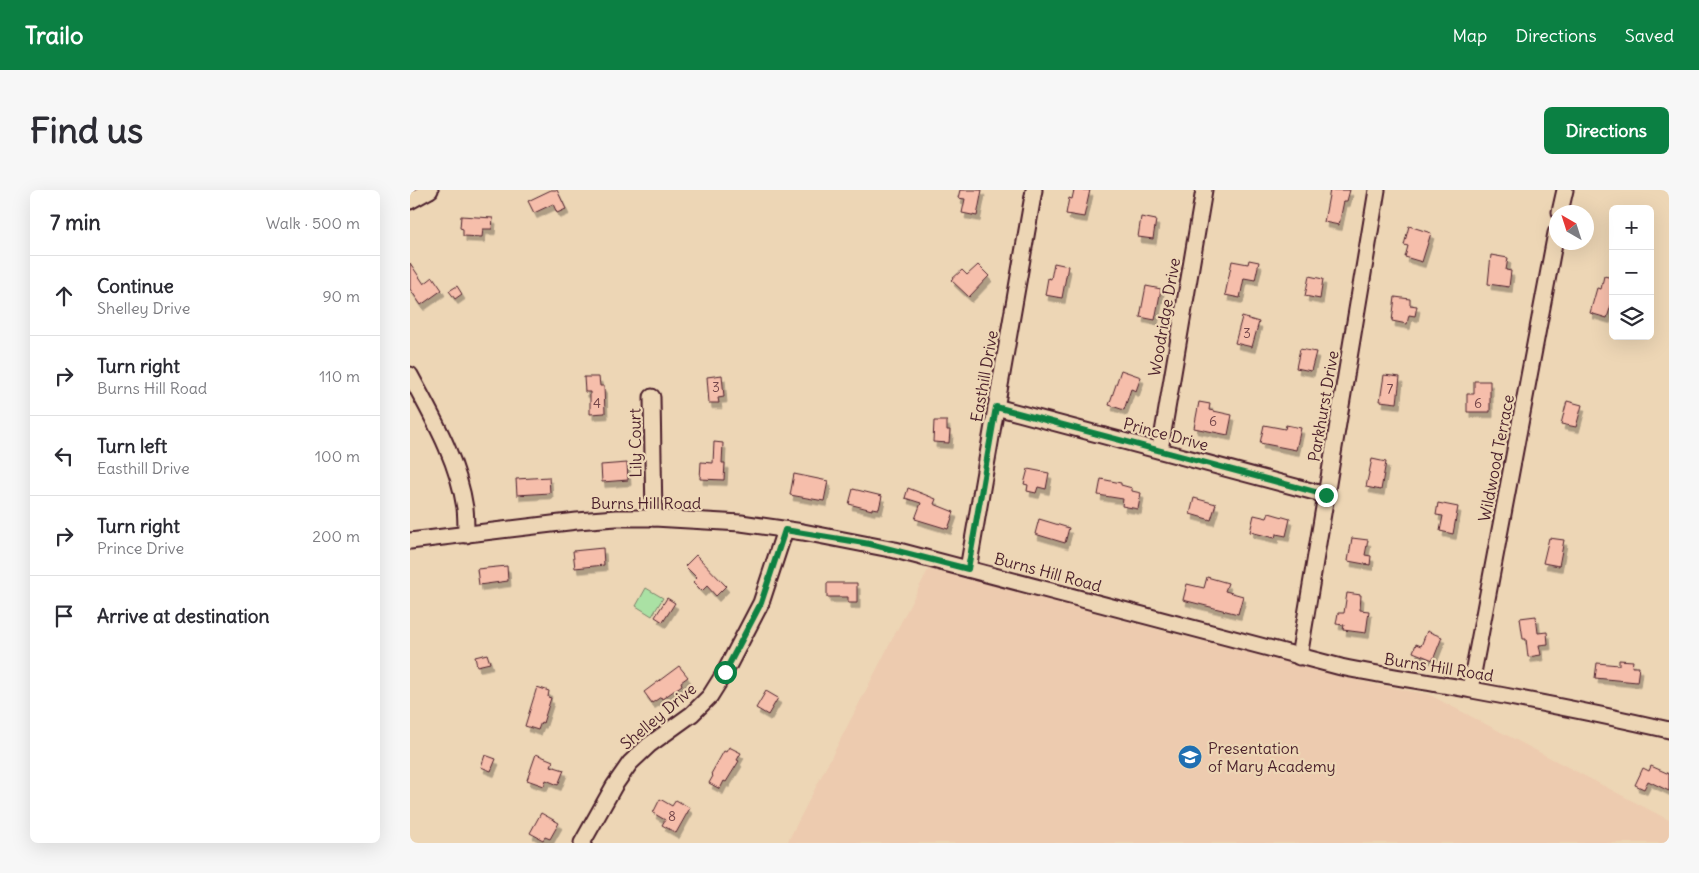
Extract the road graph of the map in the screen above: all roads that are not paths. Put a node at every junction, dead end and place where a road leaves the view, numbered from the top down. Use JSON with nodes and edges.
{"nodes":[{"id":1,"x":430,"y":190,"type":"edge"},
{"id":2,"x":1034,"y":190,"type":"edge"},
{"id":3,"x":1204,"y":190,"type":"edge"},
{"id":4,"x":1377,"y":190,"type":"edge"},
{"id":5,"x":1565,"y":190,"type":"edge"},
{"id":6,"x":410,"y":200,"type":"edge"},
{"id":7,"x":1562,"y":205,"type":"edge"},
{"id":8,"x":1553,"y":250,"type":"edge"},
{"id":9,"x":410,"y":375,"type":"edge"},
{"id":10,"x":652,"y":397,"type":"dead end"},
{"id":11,"x":996,"y":407,"type":"junction"},
{"id":12,"x":1160,"y":450,"type":"junction"},
{"id":13,"x":1326,"y":495,"type":"junction"},
{"id":14,"x":654,"y":518,"type":"junction"},
{"id":15,"x":785,"y":530,"type":"junction"},
{"id":16,"x":466,"y":535,"type":"junction"},
{"id":17,"x":410,"y":541,"type":"edge"},
{"id":18,"x":968,"y":569,"type":"junction"},
{"id":19,"x":1298,"y":657,"type":"junction"},
{"id":20,"x":1470,"y":690,"type":"junction"},
{"id":21,"x":1669,"y":730,"type":"edge"},
{"id":22,"x":582,"y":843,"type":"edge"}],
"edges":[{"from":1,"to":6,"type":"street"},
{"from":2,"to":11,"type":"street","name":"Easthill Drive"},
{"from":3,"to":12,"type":"street","name":"Woodridge Drive"},
{"from":4,"to":13,"type":"street","name":"Parkhurst Drive"},
{"from":5,"to":7,"type":"street"},
{"from":8,"to":20,"type":"street","name":"Wildwood Terrace"},
{"from":9,"to":16,"type":"street"},
{"from":10,"to":14,"type":"street","name":"Lily Court"},
{"from":11,"to":12,"type":"street","name":"Prince Drive"},
{"from":11,"to":18,"type":"street","name":"Easthill Drive"},
{"from":12,"to":13,"type":"street","name":"Prince Drive"},
{"from":13,"to":19,"type":"street","name":"Parkhurst Drive"},
{"from":14,"to":15,"type":"street","name":"Burns Hill Road"},
{"from":14,"to":16,"type":"street","name":"Burns Hill Road"},
{"from":15,"to":18,"type":"street","name":"Burns Hill Road"},
{"from":15,"to":22,"type":"street","name":"Shelley Drive"},
{"from":16,"to":17,"type":"street","name":"Burns Hill Road"},
{"from":18,"to":19,"type":"street","name":"Burns Hill Road"},
{"from":19,"to":20,"type":"street","name":"Burns Hill Road"},
{"from":20,"to":21,"type":"street","name":"Burns Hill Road"}]}
